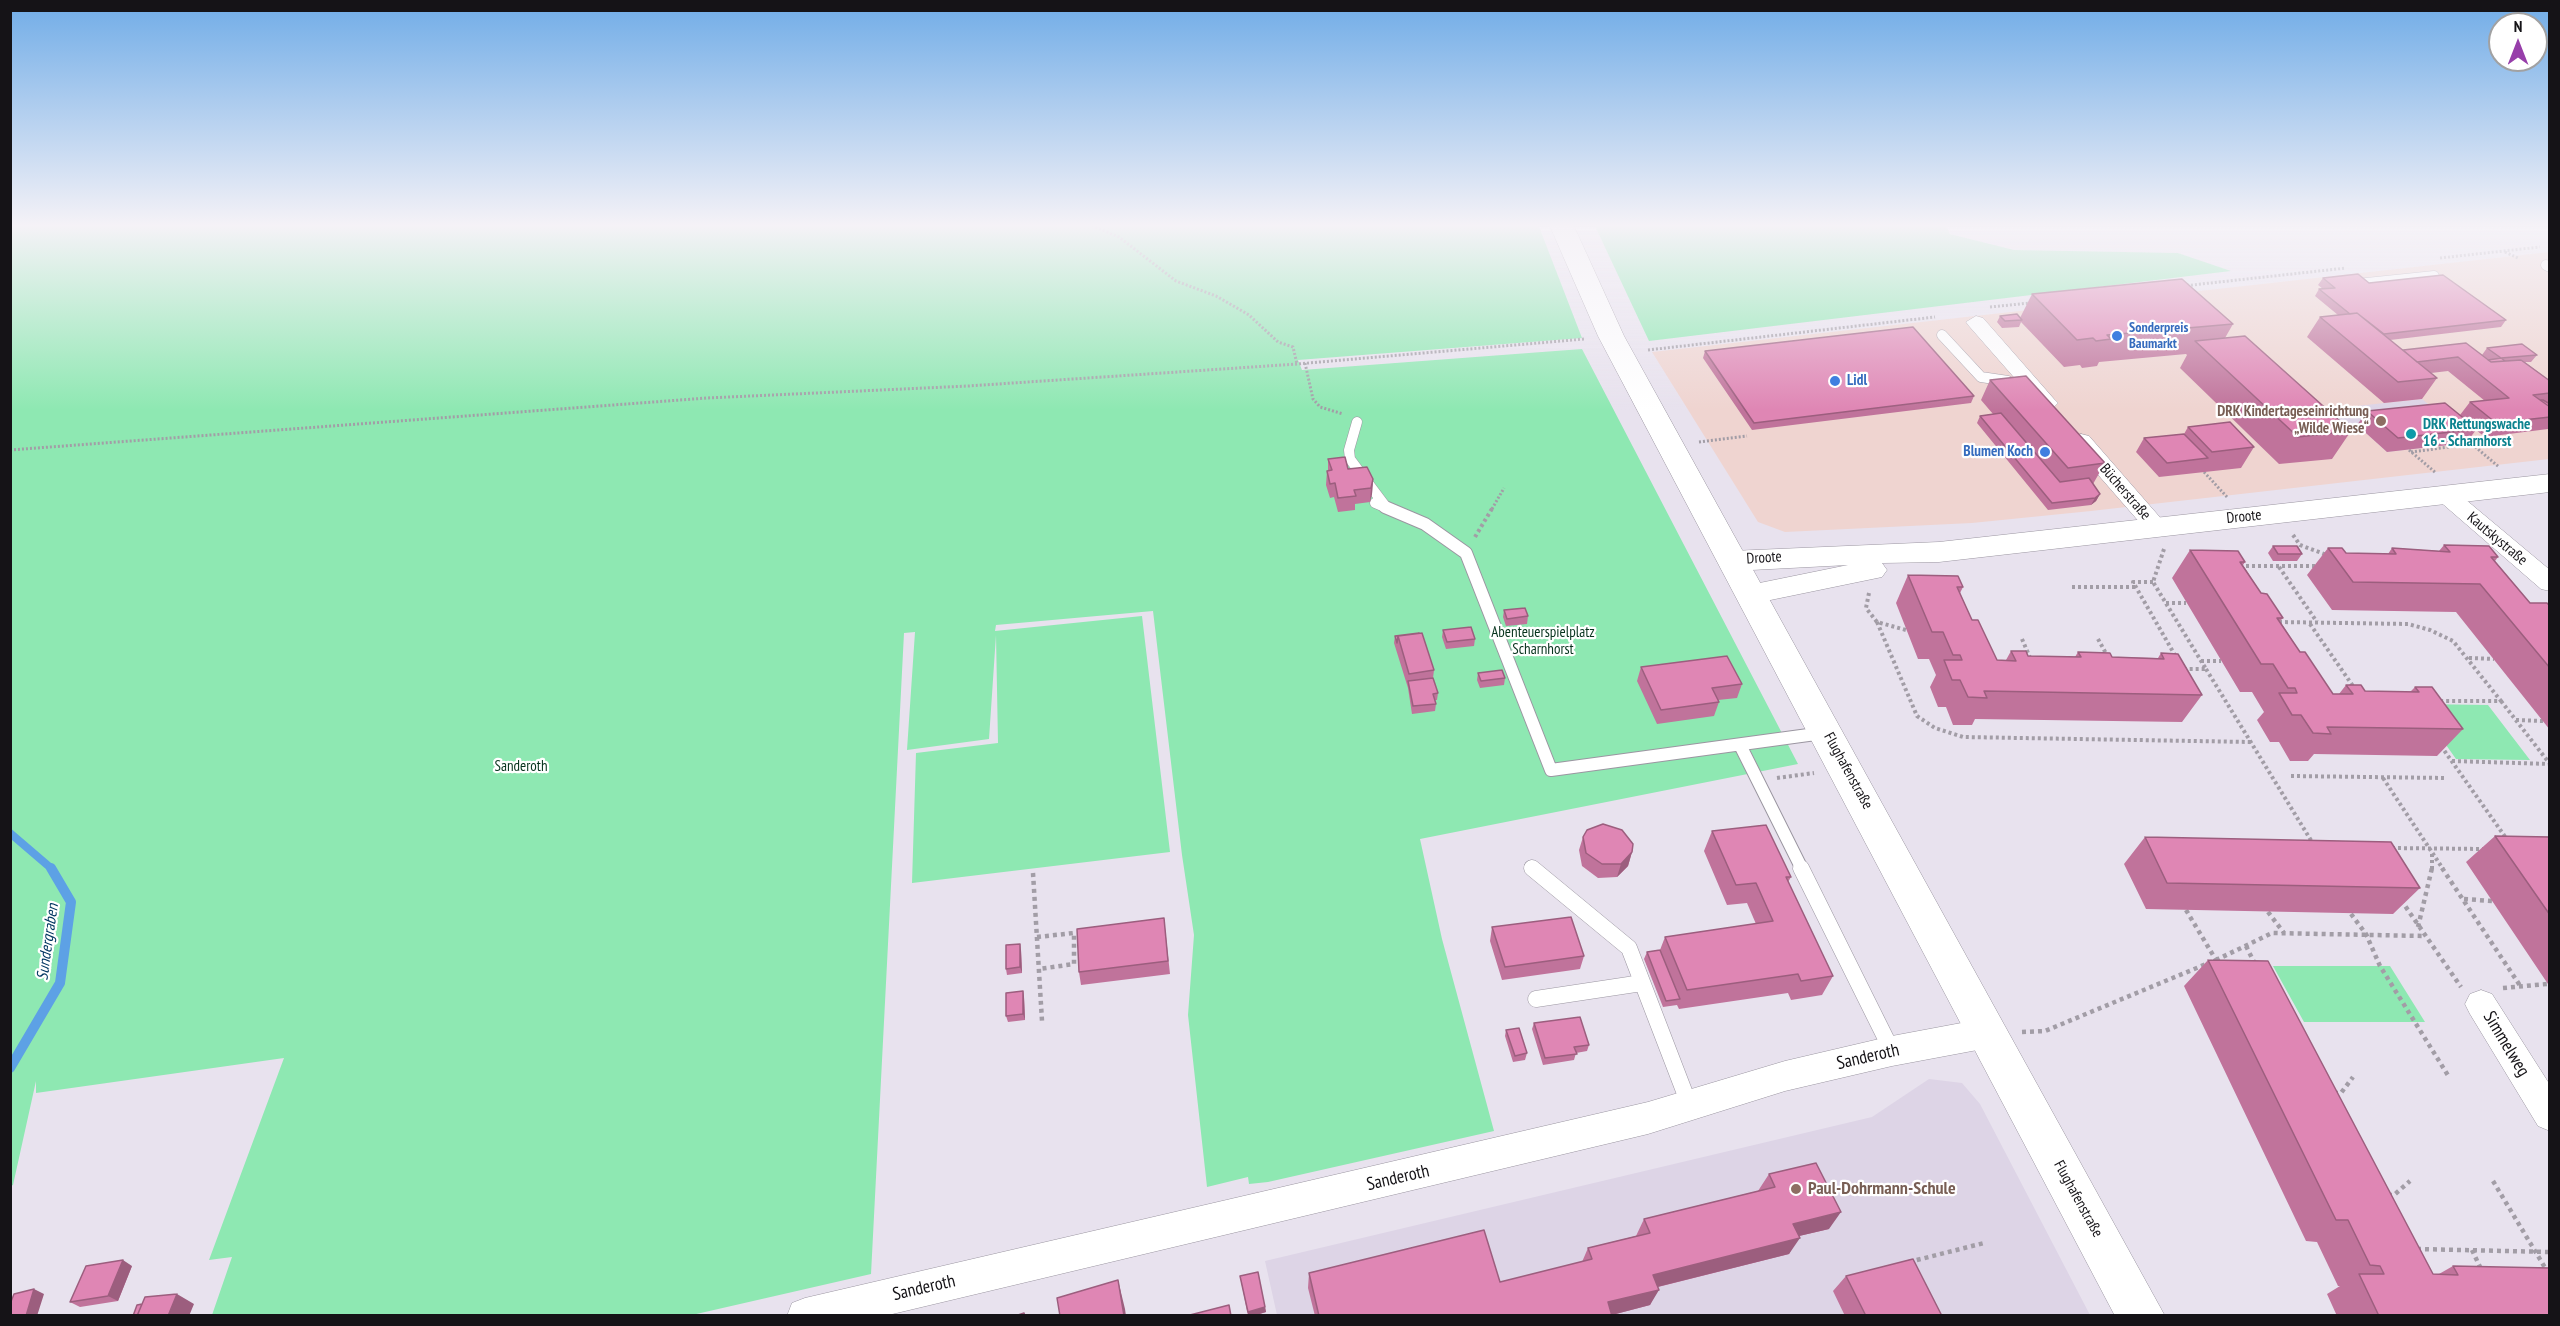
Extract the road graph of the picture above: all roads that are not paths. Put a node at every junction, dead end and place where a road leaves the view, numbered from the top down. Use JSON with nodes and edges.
{"nodes":[{"id":1,"x":1589,"y":286,"type":"edge"},
{"id":2,"x":1979,"y":315,"type":"road end"},
{"id":3,"x":1942,"y":335,"type":"dead end"},
{"id":4,"x":2027,"y":381,"type":"junction"},
{"id":5,"x":1357,"y":422,"type":"dead end"},
{"id":6,"x":2550,"y":483,"type":"edge"},
{"id":7,"x":2442,"y":485,"type":"junction"},
{"id":8,"x":2160,"y":536,"type":"junction"},
{"id":9,"x":1939,"y":552,"type":"junction"},
{"id":10,"x":1732,"y":561,"type":"junction"},
{"id":11,"x":2550,"y":583,"type":"edge"},
{"id":12,"x":1751,"y":594,"type":"junction"},
{"id":13,"x":1827,"y":732,"type":"junction"},
{"id":14,"x":1740,"y":745,"type":"junction"},
{"id":15,"x":1531,"y":867,"type":"dead end"},
{"id":16,"x":1642,"y":983,"type":"junction"},
{"id":17,"x":1536,"y":999,"type":"dead end"},
{"id":18,"x":2481,"y":1004,"type":"road end"},
{"id":19,"x":1988,"y":1033,"type":"junction"},
{"id":20,"x":1892,"y":1051,"type":"junction"},
{"id":21,"x":1689,"y":1104,"type":"junction"},
{"id":22,"x":2550,"y":1115,"type":"edge"},
{"id":23,"x":805,"y":1316,"type":"edge"},
{"id":24,"x":2141,"y":1316,"type":"edge"}],
"edges":[{"from":1,"to":10,"type":"main road","name":"Flughafenstraße"},
{"from":2,"to":4,"type":"street","name":"Bücherstraße"},
{"from":3,"to":4,"type":"lane"},
{"from":4,"to":8,"type":"street","name":"Bücherstraße"},
{"from":5,"to":14,"type":"lane"},
{"from":6,"to":7,"type":"street","name":"Droote"},
{"from":7,"to":8,"type":"street","name":"Droote"},
{"from":7,"to":11,"type":"street","name":"Kautskystraße"},
{"from":8,"to":9,"type":"street","name":"Droote"},
{"from":9,"to":10,"type":"street","name":"Droote"},
{"from":9,"to":12,"type":"street","name":"Droote"},
{"from":10,"to":12,"type":"main road","name":"Flughafenstraße"},
{"from":12,"to":13,"type":"main road","name":"Flughafenstraße"},
{"from":13,"to":14,"type":"lane"},
{"from":13,"to":19,"type":"main road","name":"Flughafenstraße"},
{"from":14,"to":20,"type":"lane"},
{"from":15,"to":16,"type":"lane"},
{"from":16,"to":17,"type":"lane"},
{"from":16,"to":21,"type":"lane"},
{"from":18,"to":22,"type":"street","name":"Simmelweg"},
{"from":19,"to":20,"type":"street","name":"Sanderoth"},
{"from":19,"to":24,"type":"main road","name":"Flughafenstraße"},
{"from":20,"to":21,"type":"street","name":"Sanderoth"},
{"from":21,"to":23,"type":"street","name":"Sanderoth"}]}
